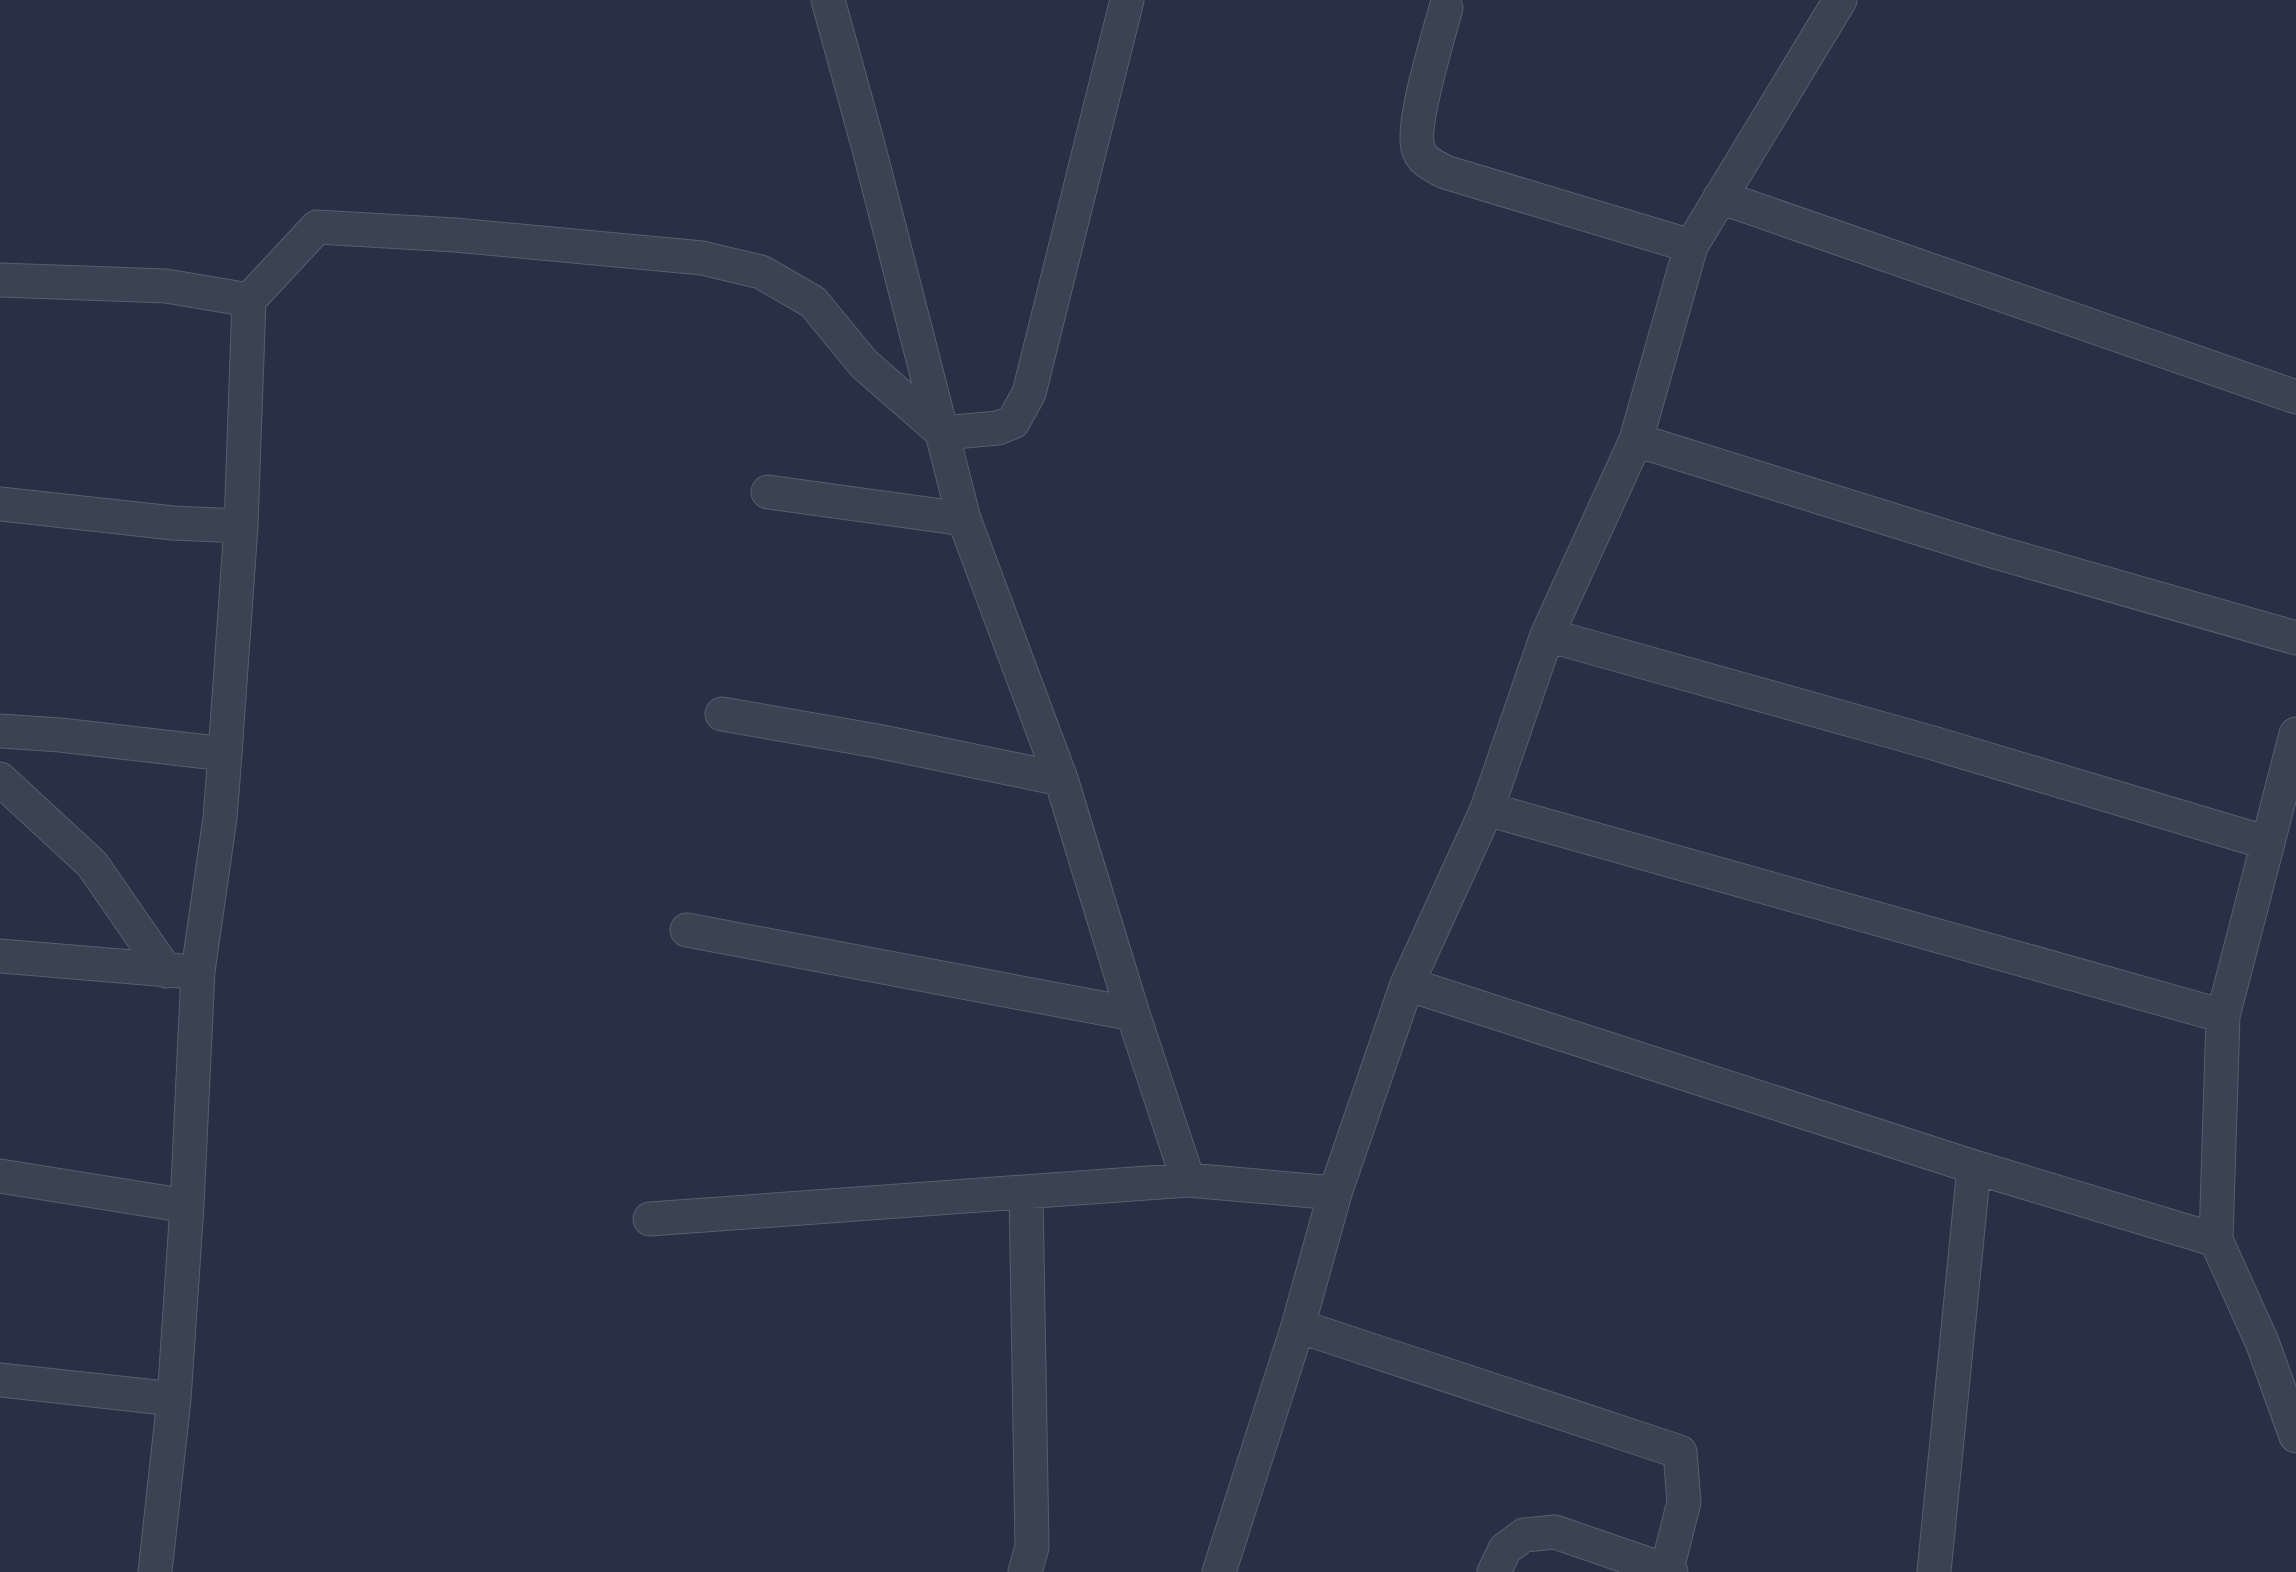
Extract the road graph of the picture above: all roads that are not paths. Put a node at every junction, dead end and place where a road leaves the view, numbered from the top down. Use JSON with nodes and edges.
{"nodes":[{"id":1,"x":828,"y":0,"type":"edge"},
{"id":2,"x":1128,"y":0,"type":"edge"},
{"id":3,"x":1840,"y":0,"type":"edge"},
{"id":4,"x":1446,"y":8,"type":"dead end"},
{"id":5,"x":1720,"y":197,"type":"junction"},
{"id":6,"x":1691,"y":246,"type":"junction"},
{"id":7,"x":0,"y":280,"type":"edge"},
{"id":8,"x":249,"y":300,"type":"junction"},
{"id":9,"x":2296,"y":396,"type":"edge"},
{"id":10,"x":943,"y":433,"type":"junction"},
{"id":11,"x":1636,"y":440,"type":"junction"},
{"id":12,"x":768,"y":492,"type":"dead end"},
{"id":13,"x":0,"y":504,"type":"edge"},
{"id":14,"x":964,"y":519,"type":"junction"},
{"id":15,"x":241,"y":526,"type":"junction"},
{"id":16,"x":1548,"y":634,"type":"junction"},
{"id":17,"x":2296,"y":638,"type":"edge"},
{"id":18,"x":722,"y":714,"type":"dead end"},
{"id":19,"x":0,"y":731,"type":"edge"},
{"id":20,"x":2296,"y":734,"type":"edge"},
{"id":21,"x":225,"y":754,"type":"junction"},
{"id":22,"x":0,"y":779,"type":"edge"},
{"id":23,"x":1061,"y":779,"type":"junction"},
{"id":24,"x":1487,"y":810,"type":"junction"},
{"id":25,"x":2268,"y":843,"type":"junction"},
{"id":26,"x":687,"y":930,"type":"dead end"},
{"id":27,"x":0,"y":956,"type":"edge"},
{"id":28,"x":166,"y":971,"type":"junction"},
{"id":29,"x":198,"y":971,"type":"junction"},
{"id":30,"x":1407,"y":984,"type":"junction"},
{"id":31,"x":1133,"y":1014,"type":"junction"},
{"id":32,"x":2223,"y":1016,"type":"junction"},
{"id":33,"x":1974,"y":1167,"type":"junction"},
{"id":34,"x":0,"y":1176,"type":"edge"},
{"id":35,"x":1188,"y":1180,"type":"junction"},
{"id":36,"x":1026,"y":1192,"type":"junction"},
{"id":37,"x":1335,"y":1193,"type":"junction"},
{"id":38,"x":187,"y":1206,"type":"junction"},
{"id":39,"x":650,"y":1219,"type":"dead end"},
{"id":40,"x":2216,"y":1239,"type":"junction"},
{"id":41,"x":1298,"y":1326,"type":"junction"},
{"id":42,"x":0,"y":1380,"type":"edge"},
{"id":43,"x":174,"y":1399,"type":"junction"},
{"id":44,"x":2296,"y":1436,"type":"edge"},
{"id":45,"x":1669,"y":1570,"type":"edge"},
{"id":46,"x":155,"y":1572,"type":"edge"},
{"id":47,"x":1025,"y":1572,"type":"edge"},
{"id":48,"x":1219,"y":1572,"type":"edge"},
{"id":49,"x":1494,"y":1572,"type":"edge"},
{"id":50,"x":1934,"y":1572,"type":"edge"}],
"edges":[{"from":1,"to":10,"type":"street"},
{"from":2,"to":10,"type":"street"},
{"from":3,"to":5,"type":"street"},
{"from":4,"to":6,"type":"street"},
{"from":5,"to":6,"type":"street"},
{"from":5,"to":9,"type":"street"},
{"from":6,"to":11,"type":"street"},
{"from":7,"to":8,"type":"street"},
{"from":8,"to":10,"type":"street"},
{"from":8,"to":15,"type":"street"},
{"from":10,"to":14,"type":"street"},
{"from":11,"to":16,"type":"street"},
{"from":11,"to":17,"type":"street"},
{"from":12,"to":14,"type":"street"},
{"from":13,"to":15,"type":"street"},
{"from":14,"to":23,"type":"street"},
{"from":15,"to":21,"type":"street"},
{"from":16,"to":24,"type":"street"},
{"from":16,"to":25,"type":"street"},
{"from":18,"to":23,"type":"street"},
{"from":19,"to":21,"type":"street"},
{"from":20,"to":25,"type":"street"},
{"from":21,"to":29,"type":"street"},
{"from":22,"to":28,"type":"street"},
{"from":23,"to":31,"type":"street"},
{"from":24,"to":30,"type":"street"},
{"from":24,"to":32,"type":"street"},
{"from":25,"to":32,"type":"street"},
{"from":26,"to":31,"type":"street"},
{"from":27,"to":28,"type":"street"},
{"from":28,"to":29,"type":"street"},
{"from":29,"to":38,"type":"street"},
{"from":30,"to":33,"type":"street"},
{"from":30,"to":37,"type":"street"},
{"from":31,"to":35,"type":"street"},
{"from":32,"to":40,"type":"street"},
{"from":33,"to":40,"type":"street"},
{"from":33,"to":50,"type":"street"},
{"from":34,"to":38,"type":"street"},
{"from":35,"to":36,"type":"street"},
{"from":35,"to":37,"type":"street"},
{"from":36,"to":39,"type":"street"},
{"from":36,"to":47,"type":"street"},
{"from":37,"to":41,"type":"street"},
{"from":38,"to":43,"type":"street"},
{"from":40,"to":44,"type":"street"},
{"from":41,"to":45,"type":"street"},
{"from":41,"to":48,"type":"street"},
{"from":42,"to":43,"type":"street"},
{"from":43,"to":46,"type":"street"},
{"from":45,"to":49,"type":"street"}]}
